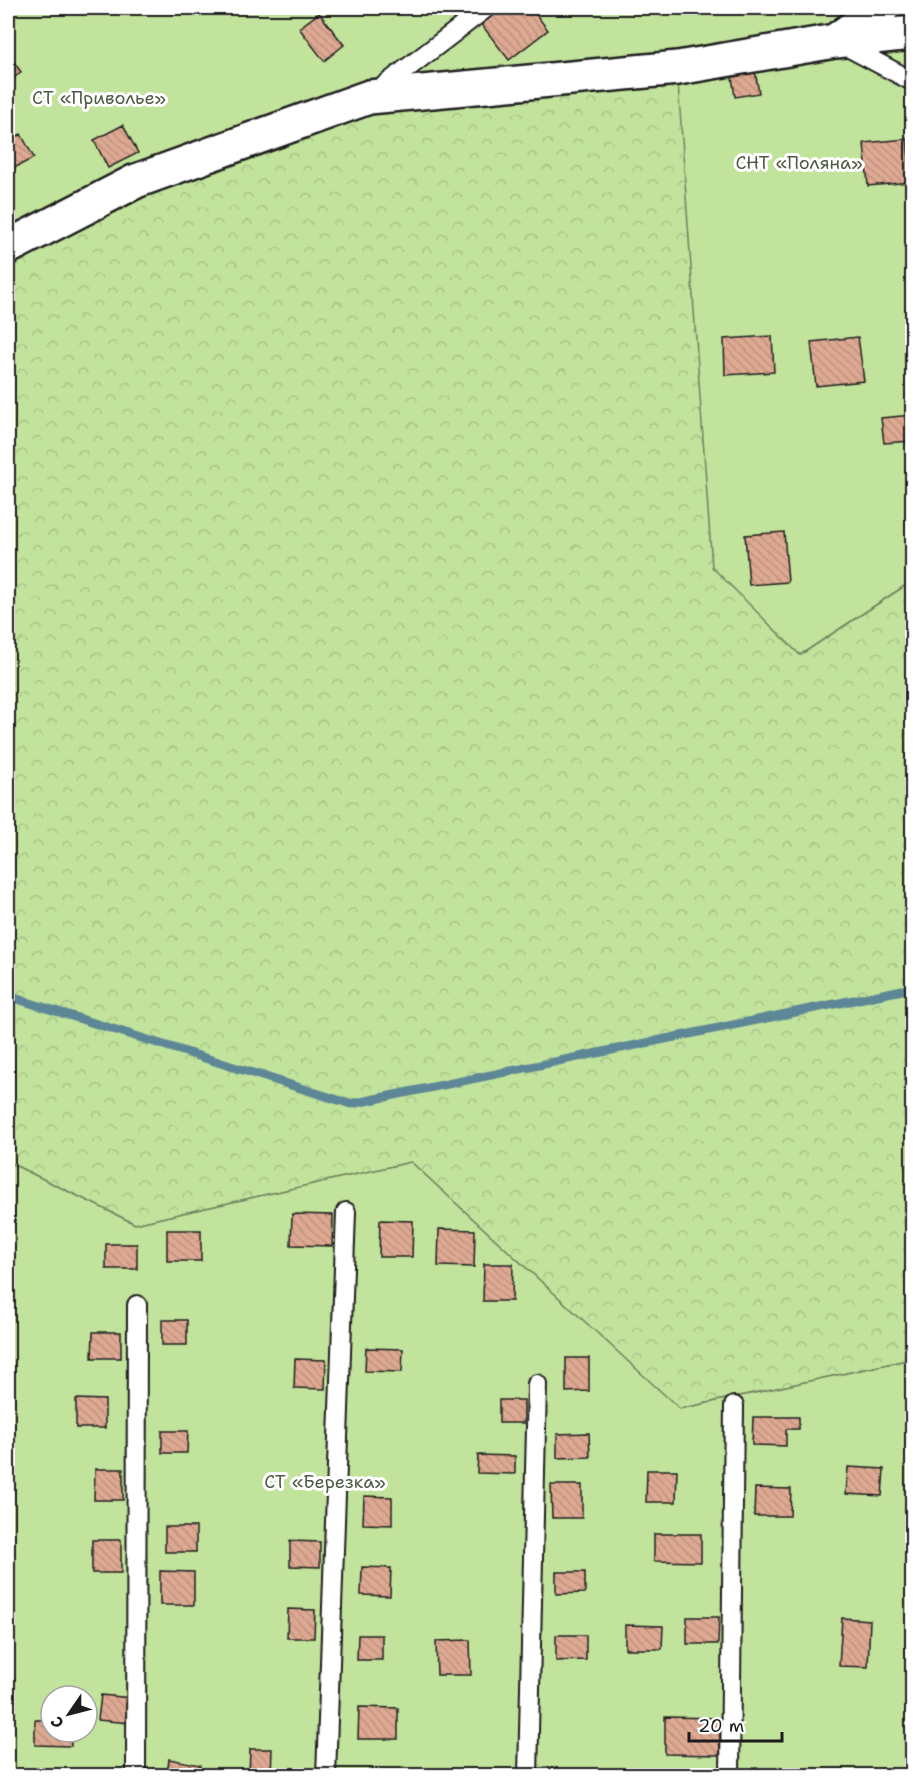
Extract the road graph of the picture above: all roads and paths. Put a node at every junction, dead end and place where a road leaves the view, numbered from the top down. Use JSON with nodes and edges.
{"nodes":[{"id":1,"x":486,"y":8,"type":"edge"},
{"id":2,"x":882,"y":8,"type":"edge"},
{"id":3,"x":912,"y":33,"type":"edge"},
{"id":4,"x":835,"y":41,"type":"junction"},
{"id":5,"x":912,"y":81,"type":"edge"},
{"id":6,"x":369,"y":97,"type":"junction"},
{"id":7,"x":8,"y":247,"type":"edge"},
{"id":8,"x":346,"y":1212,"type":"dead end"},
{"id":9,"x":137,"y":1305,"type":"dead end"},
{"id":10,"x":537,"y":1384,"type":"dead end"},
{"id":11,"x":734,"y":1406,"type":"dead end"},
{"id":12,"x":136,"y":1776,"type":"edge"},
{"id":13,"x":326,"y":1776,"type":"edge"},
{"id":14,"x":528,"y":1776,"type":"edge"},
{"id":15,"x":730,"y":1776,"type":"edge"}],
"edges":[{"from":1,"to":6,"type":"lane"},
{"from":2,"to":4,"type":"street"},
{"from":3,"to":4,"type":"street"},
{"from":4,"to":5,"type":"lane"},
{"from":4,"to":6,"type":"street"},
{"from":6,"to":7,"type":"street"},
{"from":8,"to":13,"type":"lane"},
{"from":9,"to":12,"type":"lane"},
{"from":10,"to":14,"type":"lane"},
{"from":11,"to":15,"type":"lane"}]}
